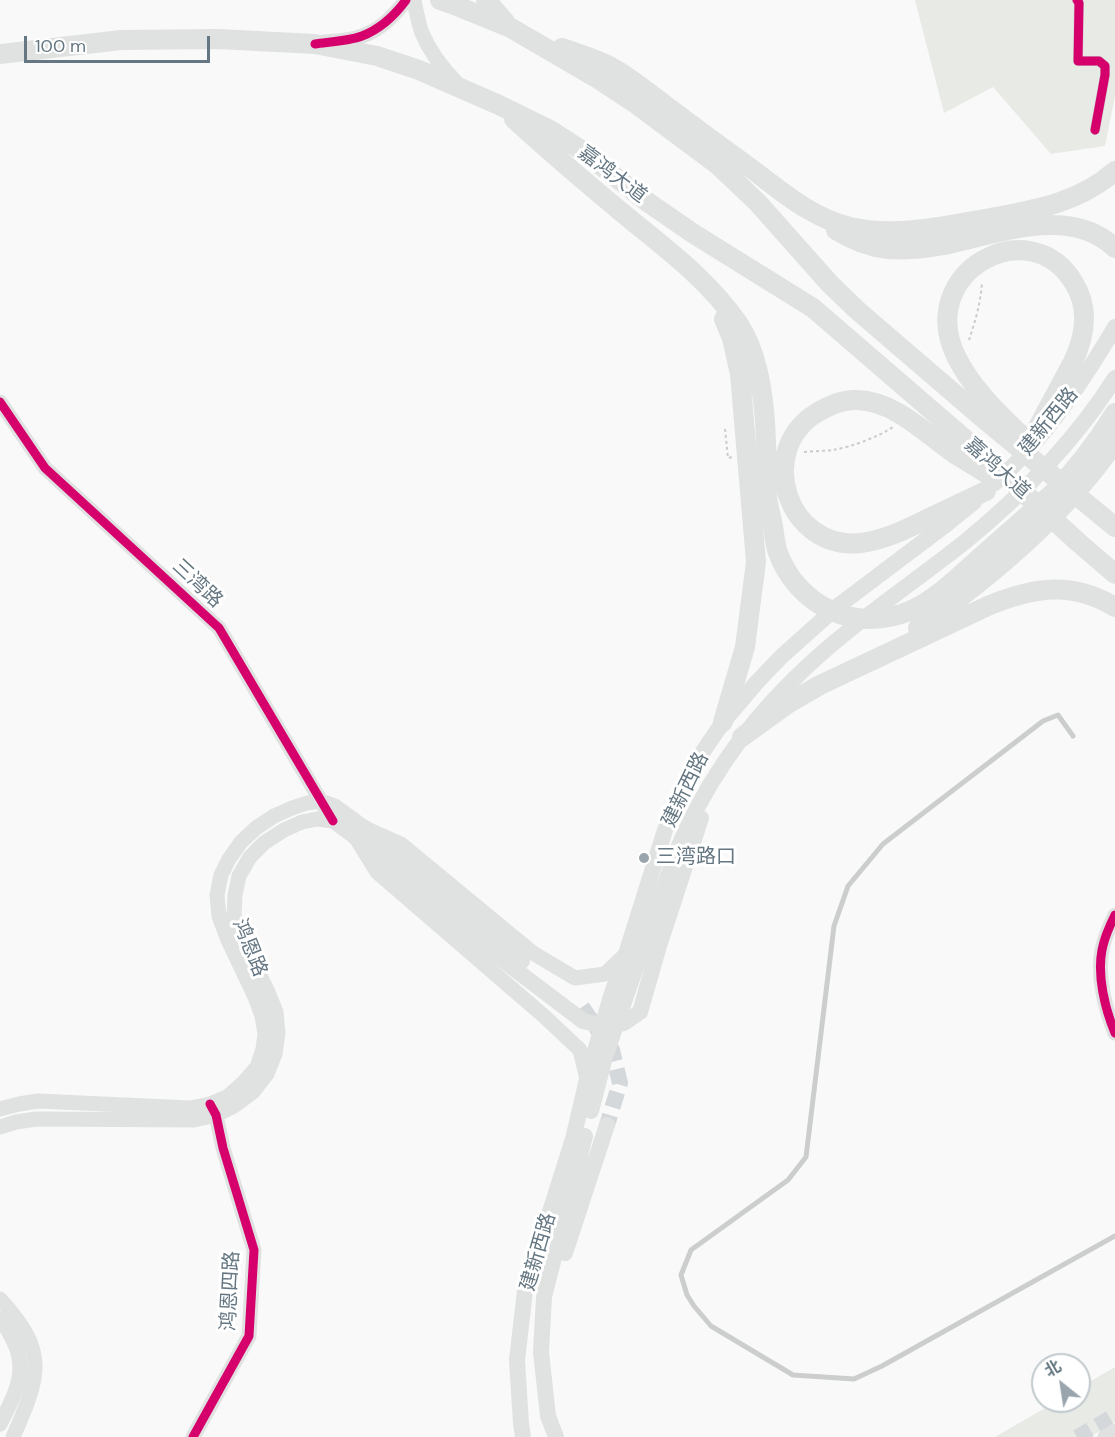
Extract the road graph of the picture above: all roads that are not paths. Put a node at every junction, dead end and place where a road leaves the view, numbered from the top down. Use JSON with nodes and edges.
{"nodes":[{"id":1,"x":406,"y":0,"type":"edge"},
{"id":2,"x":414,"y":0,"type":"edge"},
{"id":3,"x":440,"y":0,"type":"edge"},
{"id":4,"x":486,"y":0,"type":"edge"},
{"id":5,"x":1077,"y":0,"type":"edge"},
{"id":6,"x":511,"y":28,"type":"junction"},
{"id":7,"x":315,"y":44,"type":"junction"},
{"id":8,"x":0,"y":54,"type":"edge"},
{"id":9,"x":463,"y":90,"type":"junction"},
{"id":10,"x":499,"y":105,"type":"junction"},
{"id":11,"x":1095,"y":130,"type":"dead end"},
{"id":12,"x":1115,"y":171,"type":"edge"},
{"id":13,"x":804,"y":208,"type":"junction"},
{"id":14,"x":1115,"y":248,"type":"edge"},
{"id":15,"x":713,"y":292,"type":"junction"},
{"id":16,"x":1115,"y":327,"type":"edge"},
{"id":17,"x":1115,"y":378,"type":"edge"},
{"id":18,"x":0,"y":402,"type":"edge"},
{"id":19,"x":1115,"y":413,"type":"edge"},
{"id":20,"x":990,"y":414,"type":"junction"},
{"id":21,"x":1115,"y":442,"type":"edge"},
{"id":22,"x":960,"y":447,"type":"junction"},
{"id":23,"x":1023,"y":455,"type":"junction"},
{"id":24,"x":986,"y":490,"type":"junction"},
{"id":25,"x":1109,"y":522,"type":"edge"},
{"id":26,"x":1115,"y":574,"type":"edge"},
{"id":27,"x":1115,"y":607,"type":"edge"},
{"id":28,"x":820,"y":685,"type":"junction"},
{"id":29,"x":723,"y":722,"type":"junction"},
{"id":30,"x":1073,"y":736,"type":"dead end"},
{"id":31,"x":742,"y":737,"type":"junction"},
{"id":32,"x":716,"y":775,"type":"junction"},
{"id":33,"x":321,"y":801,"type":"junction"},
{"id":34,"x":333,"y":821,"type":"junction"},
{"id":35,"x":360,"y":833,"type":"junction"},
{"id":36,"x":1115,"y":915,"type":"edge"},
{"id":37,"x":626,"y":954,"type":"junction"},
{"id":38,"x":582,"y":1007,"type":"tunnel mouth"},
{"id":39,"x":1115,"y":1033,"type":"edge"},
{"id":40,"x":587,"y":1079,"type":"junction"},
{"id":41,"x":0,"y":1109,"type":"edge"},
{"id":42,"x":213,"y":1110,"type":"junction"},
{"id":43,"x":607,"y":1125,"type":"tunnel mouth"},
{"id":44,"x":0,"y":1127,"type":"edge"},
{"id":45,"x":1115,"y":1236,"type":"edge"},
{"id":46,"x":544,"y":1297,"type":"junction"},
{"id":47,"x":0,"y":1299,"type":"edge"},
{"id":48,"x":0,"y":1319,"type":"edge"},
{"id":49,"x":548,"y":1416,"type":"junction"},
{"id":50,"x":0,"y":1424,"type":"edge"},
{"id":51,"x":1115,"y":1431,"type":"edge"},
{"id":52,"x":14,"y":1437,"type":"edge"},
{"id":53,"x":193,"y":1437,"type":"edge"},
{"id":54,"x":523,"y":1437,"type":"edge"},
{"id":55,"x":550,"y":1437,"type":"edge"},
{"id":56,"x":556,"y":1437,"type":"edge"},
{"id":57,"x":1105,"y":1437,"type":"edge"}],
"edges":[{"from":1,"to":7,"type":"main road"},
{"from":2,"to":9,"type":"main road"},
{"from":3,"to":6,"type":"highway","name":"嘉鸿大道"},
{"from":4,"to":6,"type":"highway"},
{"from":5,"to":11,"type":"street"},
{"from":6,"to":13,"type":"highway"},
{"from":6,"to":20,"type":"highway","name":"嘉鸿大道"},
{"from":7,"to":8,"type":"highway","name":"嘉鸿大道"},
{"from":7,"to":9,"type":"highway","name":"嘉鸿大道"},
{"from":9,"to":10,"type":"highway","name":"嘉鸿大道"},
{"from":10,"to":15,"type":"highway"},
{"from":10,"to":22,"type":"highway","name":"嘉鸿大道"},
{"from":12,"to":13,"type":"highway"},
{"from":13,"to":14,"type":"highway"},
{"from":15,"to":19,"type":"highway"},
{"from":15,"to":29,"type":"highway"},
{"from":16,"to":23,"type":"main road","name":"建新西路"},
{"from":17,"to":31,"type":"main road","name":"建新西路"},
{"from":18,"to":33,"type":"main road","name":"三湾路"},
{"from":20,"to":23,"type":"highway"},
{"from":20,"to":25,"type":"highway","name":"嘉鸿大道"},
{"from":21,"to":28,"type":"highway"},
{"from":22,"to":24,"type":"highway"},
{"from":22,"to":26,"type":"highway","name":"嘉鸿大道"},
{"from":23,"to":24,"type":"main road","name":"建新西路"},
{"from":24,"to":29,"type":"main road","name":"建新西路"},
{"from":27,"to":28,"type":"highway"},
{"from":28,"to":31,"type":"highway"},
{"from":29,"to":37,"type":"main road","name":"建新西路"},
{"from":30,"to":45,"type":"lane"},
{"from":31,"to":32,"type":"main road","name":"建新西路"},
{"from":32,"to":35,"type":"main road"},
{"from":32,"to":46,"type":"main road","name":"建新西路"},
{"from":33,"to":34,"type":"main road","name":"三湾路"},
{"from":33,"to":35,"type":"main road"},
{"from":33,"to":42,"type":"main road","name":"鸿恩路"},
{"from":34,"to":35,"type":"main road"},
{"from":34,"to":42,"type":"main road","name":"鸿恩路"},
{"from":35,"to":37,"type":"main road"},
{"from":35,"to":38,"type":"main road"},
{"from":35,"to":40,"type":"main road"},
{"from":36,"to":39,"type":"main road"},
{"from":37,"to":40,"type":"main road","name":"建新西路"},
{"from":40,"to":54,"type":"main road","name":"建新西路"},
{"from":41,"to":42,"type":"main road","name":"鸿恩路"},
{"from":42,"to":44,"type":"main road","name":"鸿恩路"},
{"from":42,"to":53,"type":"main road","name":"鸿恩四路"},
{"from":43,"to":46,"type":"main road"},
{"from":46,"to":49,"type":"main road","name":"建新西路"},
{"from":47,"to":52,"type":"main road"},
{"from":48,"to":50,"type":"main road"},
{"from":49,"to":55,"type":"main road"},
{"from":49,"to":56,"type":"main road","name":"建新西路"},
{"from":51,"to":57,"type":"main road"}]}
